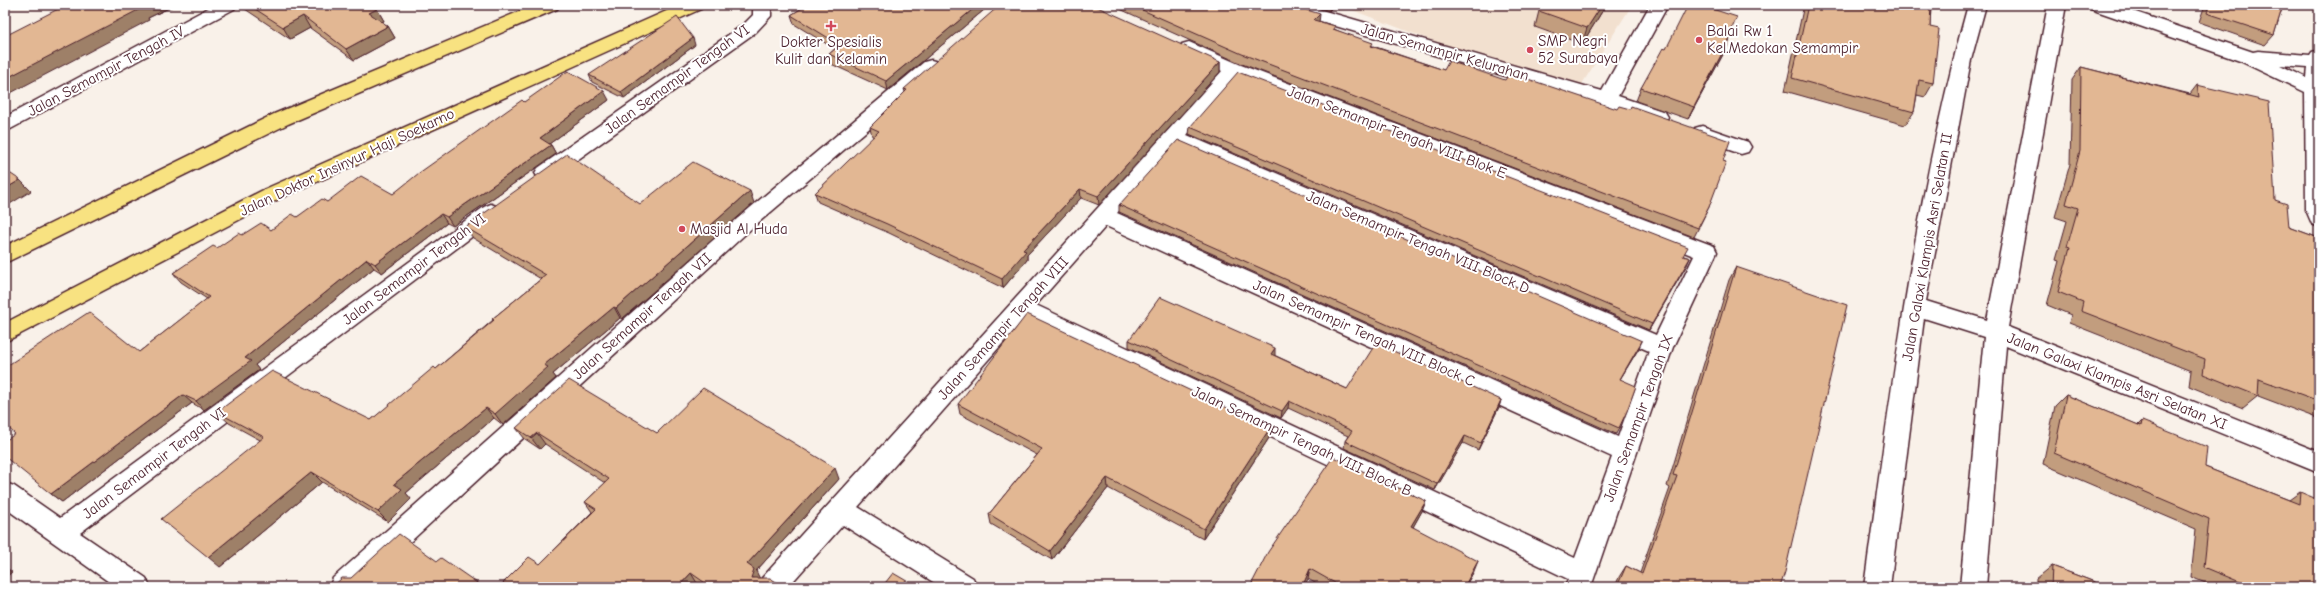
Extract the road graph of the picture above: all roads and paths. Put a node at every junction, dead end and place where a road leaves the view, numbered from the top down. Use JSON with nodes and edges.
{"nodes":[{"id":1,"x":228,"y":5,"type":"edge"},
{"id":2,"x":551,"y":5,"type":"edge"},
{"id":3,"x":695,"y":5,"type":"edge"},
{"id":4,"x":762,"y":5,"type":"edge"},
{"id":5,"x":1284,"y":5,"type":"edge"},
{"id":6,"x":1659,"y":5,"type":"edge"},
{"id":7,"x":1977,"y":5,"type":"edge"},
{"id":8,"x":2057,"y":5,"type":"edge"},
{"id":9,"x":2097,"y":5,"type":"edge"},
{"id":10,"x":1170,"y":40,"type":"edge"},
{"id":11,"x":948,"y":51,"type":"edge"},
{"id":12,"x":2247,"y":57,"type":"junction"},
{"id":13,"x":2319,"y":60,"type":"edge"},
{"id":14,"x":1234,"y":69,"type":"junction"},
{"id":15,"x":2317,"y":91,"type":"edge"},
{"id":16,"x":1607,"y":99,"type":"junction"},
{"id":17,"x":5,"y":125,"type":"edge"},
{"id":18,"x":1174,"y":137,"type":"junction"},
{"id":19,"x":1741,"y":147,"type":"dead end"},
{"id":20,"x":532,"y":183,"type":"edge"},
{"id":21,"x":506,"y":201,"type":"edge"},
{"id":22,"x":1102,"y":214,"type":"junction"},
{"id":23,"x":2319,"y":219,"type":"edge"},
{"id":24,"x":1706,"y":252,"type":"joint"},
{"id":25,"x":5,"y":255,"type":"edge"},
{"id":26,"x":1914,"y":306,"type":"junction"},
{"id":27,"x":1022,"y":308,"type":"junction"},
{"id":28,"x":1996,"y":332,"type":"junction"},
{"id":29,"x":5,"y":333,"type":"edge"},
{"id":30,"x":1662,"y":347,"type":"junction"},
{"id":31,"x":1626,"y":452,"type":"junction"},
{"id":32,"x":2319,"y":463,"type":"edge"},
{"id":33,"x":5,"y":494,"type":"edge"},
{"id":34,"x":841,"y":510,"type":"junction"},
{"id":35,"x":60,"y":533,"type":"junction"},
{"id":36,"x":1581,"y":581,"type":"edge"},
{"id":37,"x":128,"y":585,"type":"edge"},
{"id":38,"x":342,"y":587,"type":"edge"},
{"id":39,"x":771,"y":587,"type":"edge"},
{"id":40,"x":964,"y":587,"type":"edge"},
{"id":41,"x":1877,"y":587,"type":"edge"},
{"id":42,"x":1973,"y":587,"type":"edge"}],
"edges":[{"from":1,"to":17,"type":"street","name":"Jalan Semampir Tengah IV"},
{"from":2,"to":25,"type":"main road"},
{"from":3,"to":29,"type":"main road","name":"Jalan Doktor Insinyur Haji Soekarno"},
{"from":4,"to":20,"type":"street","name":"Jalan Semampir Tengah VI"},
{"from":5,"to":16,"type":"street","name":"Jalan Semampir Kelurahan"},
{"from":6,"to":16,"type":"street"},
{"from":7,"to":26,"type":"street","name":"Jalan Galaxi Klampis Asri Selatan II"},
{"from":8,"to":28,"type":"street"},
{"from":9,"to":12,"type":"street"},
{"from":10,"to":14,"type":"street","name":"Jalan Semampir Tengah VIII Blok E"},
{"from":11,"to":38,"type":"street","name":"Jalan Semampir Tengah VII"},
{"from":12,"to":13,"type":"street"},
{"from":12,"to":15,"type":"street"},
{"from":13,"to":15,"type":"street"},
{"from":14,"to":18,"type":"street","name":"Jalan Semampir Tengah VIII"},
{"from":14,"to":24,"type":"street","name":"Jalan Semampir Tengah VIII Blok E"},
{"from":15,"to":23,"type":"street"},
{"from":16,"to":19,"type":"street","name":"Jalan Semampir Kelurahan"},
{"from":18,"to":22,"type":"street","name":"Jalan Semampir Tengah VIII"},
{"from":18,"to":30,"type":"street","name":"Jalan Semampir Tengah VIII Block D"},
{"from":21,"to":35,"type":"street","name":"Jalan Semampir Tengah VI"},
{"from":22,"to":27,"type":"street","name":"Jalan Semampir Tengah VIII"},
{"from":22,"to":31,"type":"street","name":"Jalan Semampir Tengah VIII Block C"},
{"from":24,"to":30,"type":"street","name":"Jalan Semampir Tengah IX"},
{"from":26,"to":28,"type":"street","name":"Jalan Galaxi Klampis Asri Selatan XI"},
{"from":26,"to":41,"type":"street","name":"Jalan Galaxi Klampis Asri Selatan II"},
{"from":27,"to":34,"type":"street","name":"Jalan Semampir Tengah VIII"},
{"from":27,"to":36,"type":"street","name":"Jalan Semampir Tengah VIII Block B"},
{"from":28,"to":32,"type":"street","name":"Jalan Galaxi Klampis Asri Selatan XI"},
{"from":28,"to":42,"type":"street"},
{"from":30,"to":31,"type":"street","name":"Jalan Semampir Tengah IX"},
{"from":31,"to":36,"type":"street","name":"Jalan Semampir Tengah IX"},
{"from":33,"to":35,"type":"street"},
{"from":34,"to":39,"type":"street","name":"Jalan Semampir Tengah VIII"},
{"from":34,"to":40,"type":"street"},
{"from":35,"to":37,"type":"street"}]}
